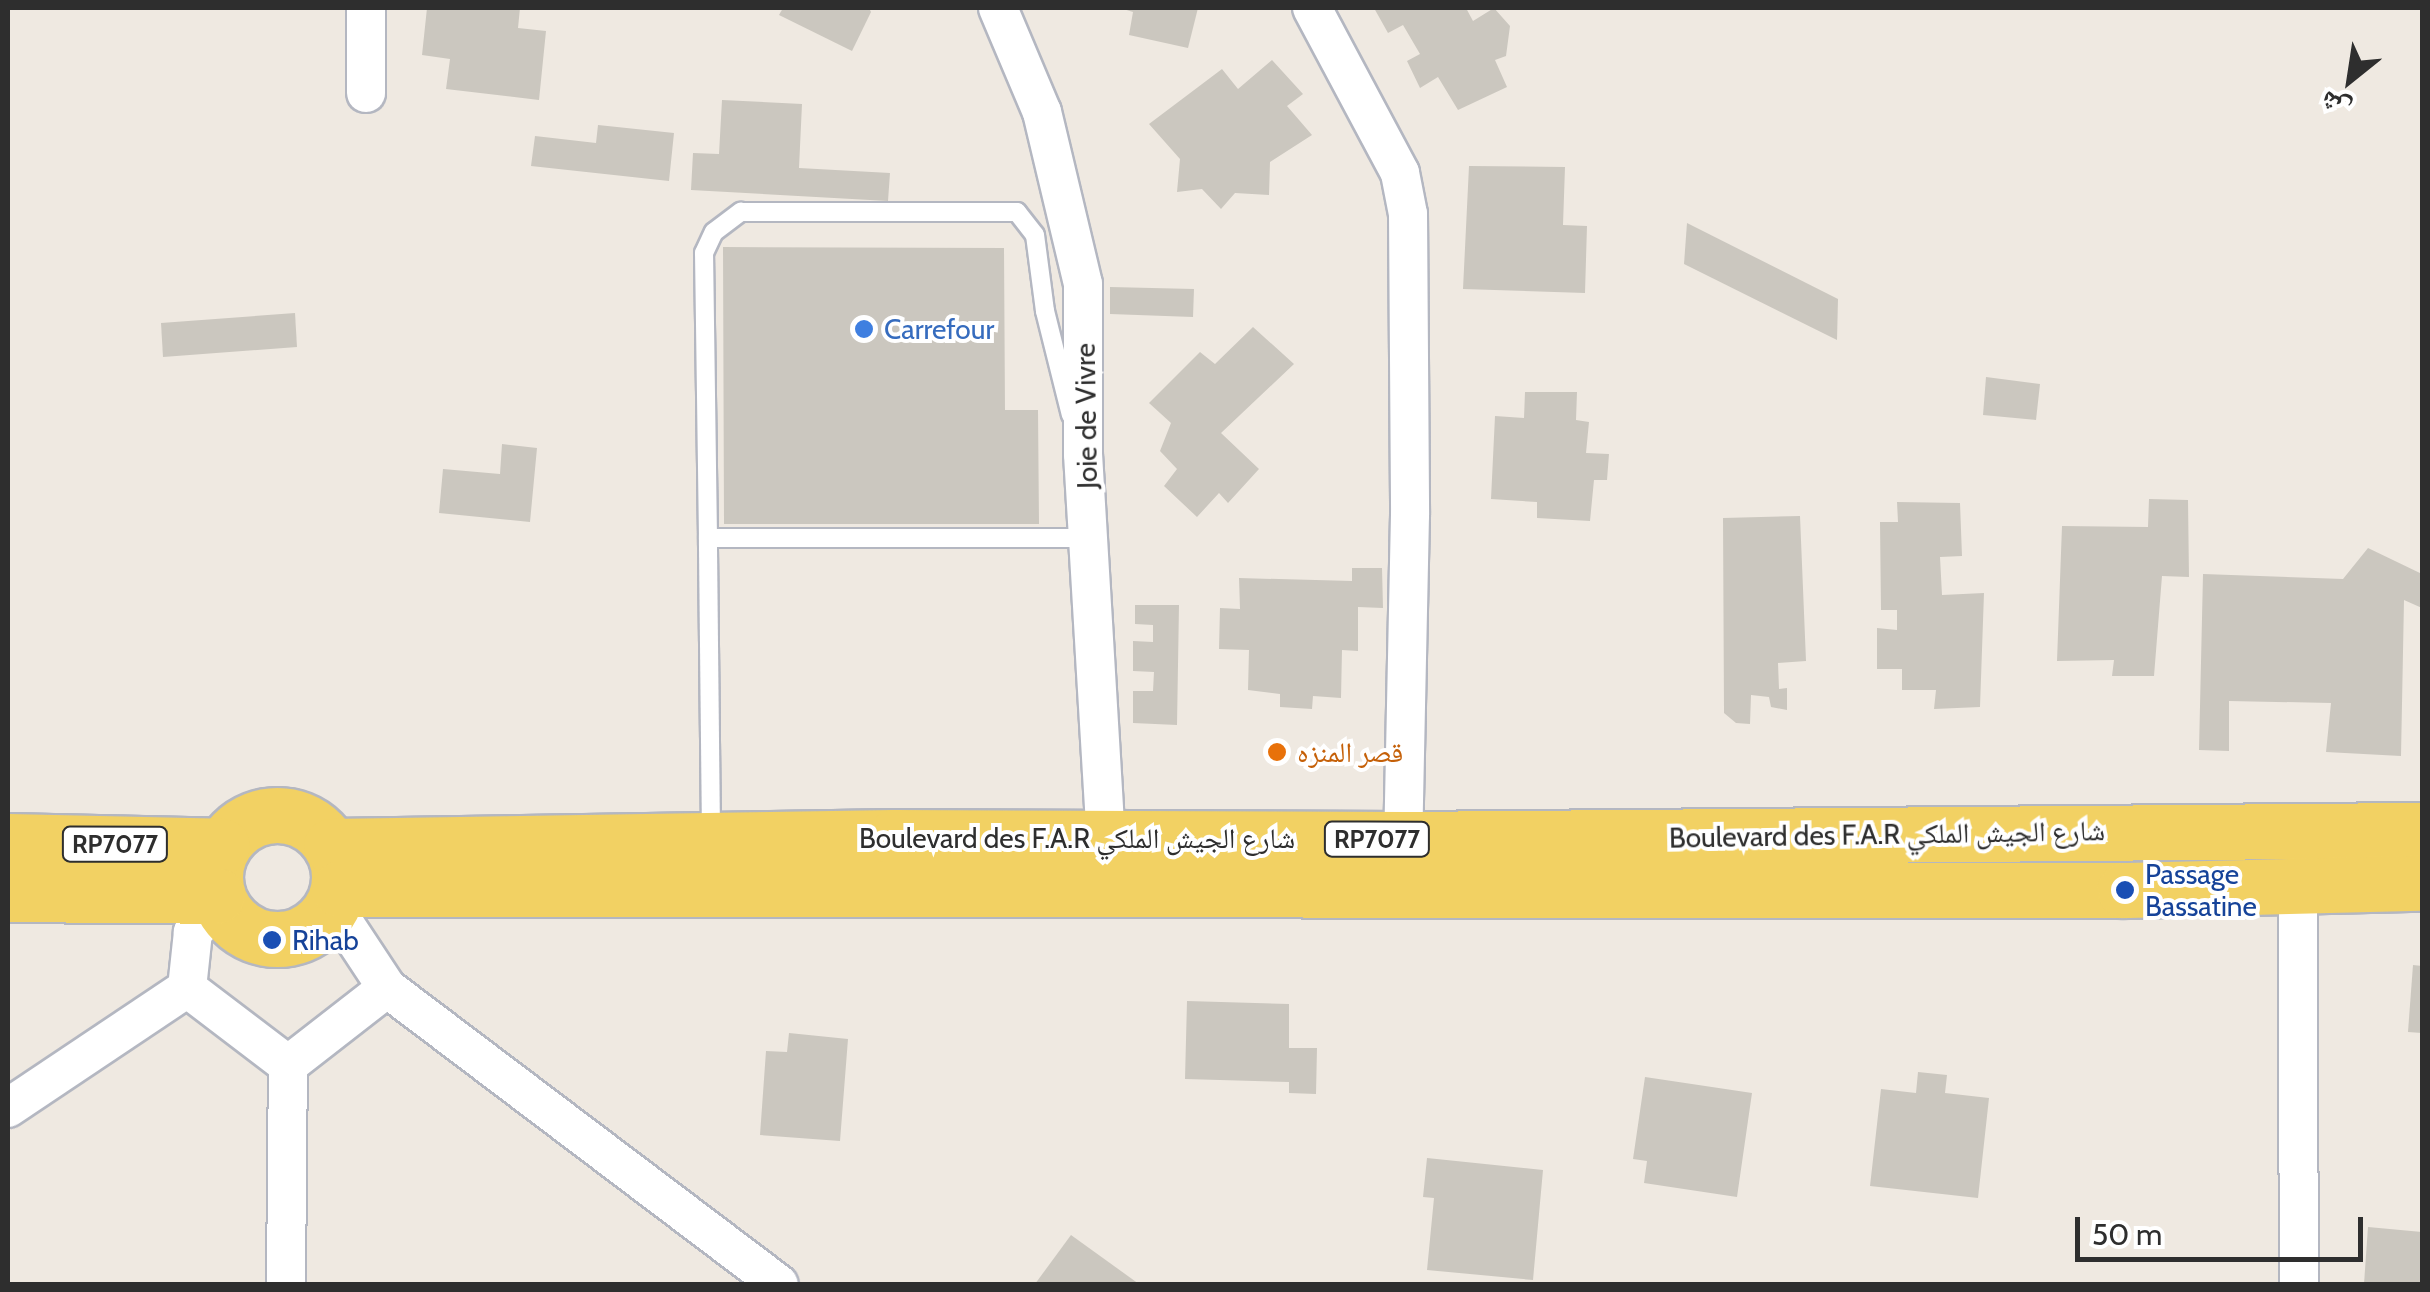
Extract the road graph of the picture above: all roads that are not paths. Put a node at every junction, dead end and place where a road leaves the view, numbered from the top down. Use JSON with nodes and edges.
{"nodes":[{"id":1,"x":366,"y":8,"type":"edge"},
{"id":2,"x":998,"y":8,"type":"edge"},
{"id":3,"x":1312,"y":8,"type":"edge"},
{"id":4,"x":366,"y":93,"type":"dead end"},
{"id":5,"x":1082,"y":454,"type":"junction"},
{"id":6,"x":708,"y":538,"type":"junction"},
{"id":7,"x":1091,"y":538,"type":"junction"},
{"id":8,"x":2422,"y":830,"type":"edge"},
{"id":9,"x":1106,"y":838,"type":"junction"},
{"id":10,"x":1403,"y":839,"type":"junction"},
{"id":11,"x":711,"y":840,"type":"junction"},
{"id":12,"x":8,"y":842,"type":"edge"},
{"id":13,"x":334,"y":880,"type":"junction"},
{"id":14,"x":220,"y":882,"type":"junction"},
{"id":15,"x":2298,"y":883,"type":"junction"},
{"id":16,"x":2422,"y":883,"type":"edge"},
{"id":17,"x":8,"y":894,"type":"edge"},
{"id":18,"x":186,"y":988,"type":"junction"},
{"id":19,"x":387,"y":988,"type":"junction"},
{"id":20,"x":288,"y":1064,"type":"junction"},
{"id":21,"x":8,"y":1108,"type":"edge"},
{"id":22,"x":286,"y":1284,"type":"edge"},
{"id":23,"x":779,"y":1284,"type":"edge"},
{"id":24,"x":2299,"y":1284,"type":"edge"}],
"edges":[{"from":1,"to":4,"type":"street"},
{"from":2,"to":5,"type":"street","name":"Joie de Vivre"},
{"from":3,"to":10,"type":"street"},
{"from":5,"to":6,"type":"lane"},
{"from":5,"to":7,"type":"street","name":"Joie de Vivre"},
{"from":6,"to":7,"type":"lane"},
{"from":6,"to":11,"type":"lane"},
{"from":7,"to":9,"type":"street","name":"Joie de Vivre"},
{"from":8,"to":10,"type":"main road","name":"Boulevard des F.A.R شارع الجيش الملكي","number":"RP7077"},
{"from":9,"to":10,"type":"main road","name":"Boulevard des F.A.R شارع الجيش الملكي","number":"RP7077"},
{"from":9,"to":11,"type":"main road","name":"Boulevard des F.A.R شارع الجيش الملكي","number":"RP7077"},
{"from":11,"to":13,"type":"main road","name":"Boulevard des F.A.R شارع الجيش الملكي","number":"RP7077"},
{"from":12,"to":14,"type":"main road","number":"RP7077"},
{"from":13,"to":14,"type":"main road"},
{"from":13,"to":14,"type":"main road"},
{"from":13,"to":15,"type":"main road","name":"Boulevard des F.A.R شارع الجيش الملكي","number":"RP7077"},
{"from":13,"to":19,"type":"street"},
{"from":14,"to":17,"type":"main road","number":"RP7077"},
{"from":14,"to":18,"type":"street"},
{"from":15,"to":16,"type":"main road","name":"Boulevard des F.A.R شارع الجيش الملكي","number":"RP7077"},
{"from":15,"to":24,"type":"street"},
{"from":18,"to":20,"type":"street"},
{"from":18,"to":21,"type":"street"},
{"from":19,"to":20,"type":"street"},
{"from":19,"to":23,"type":"street"},
{"from":20,"to":22,"type":"street"}]}
